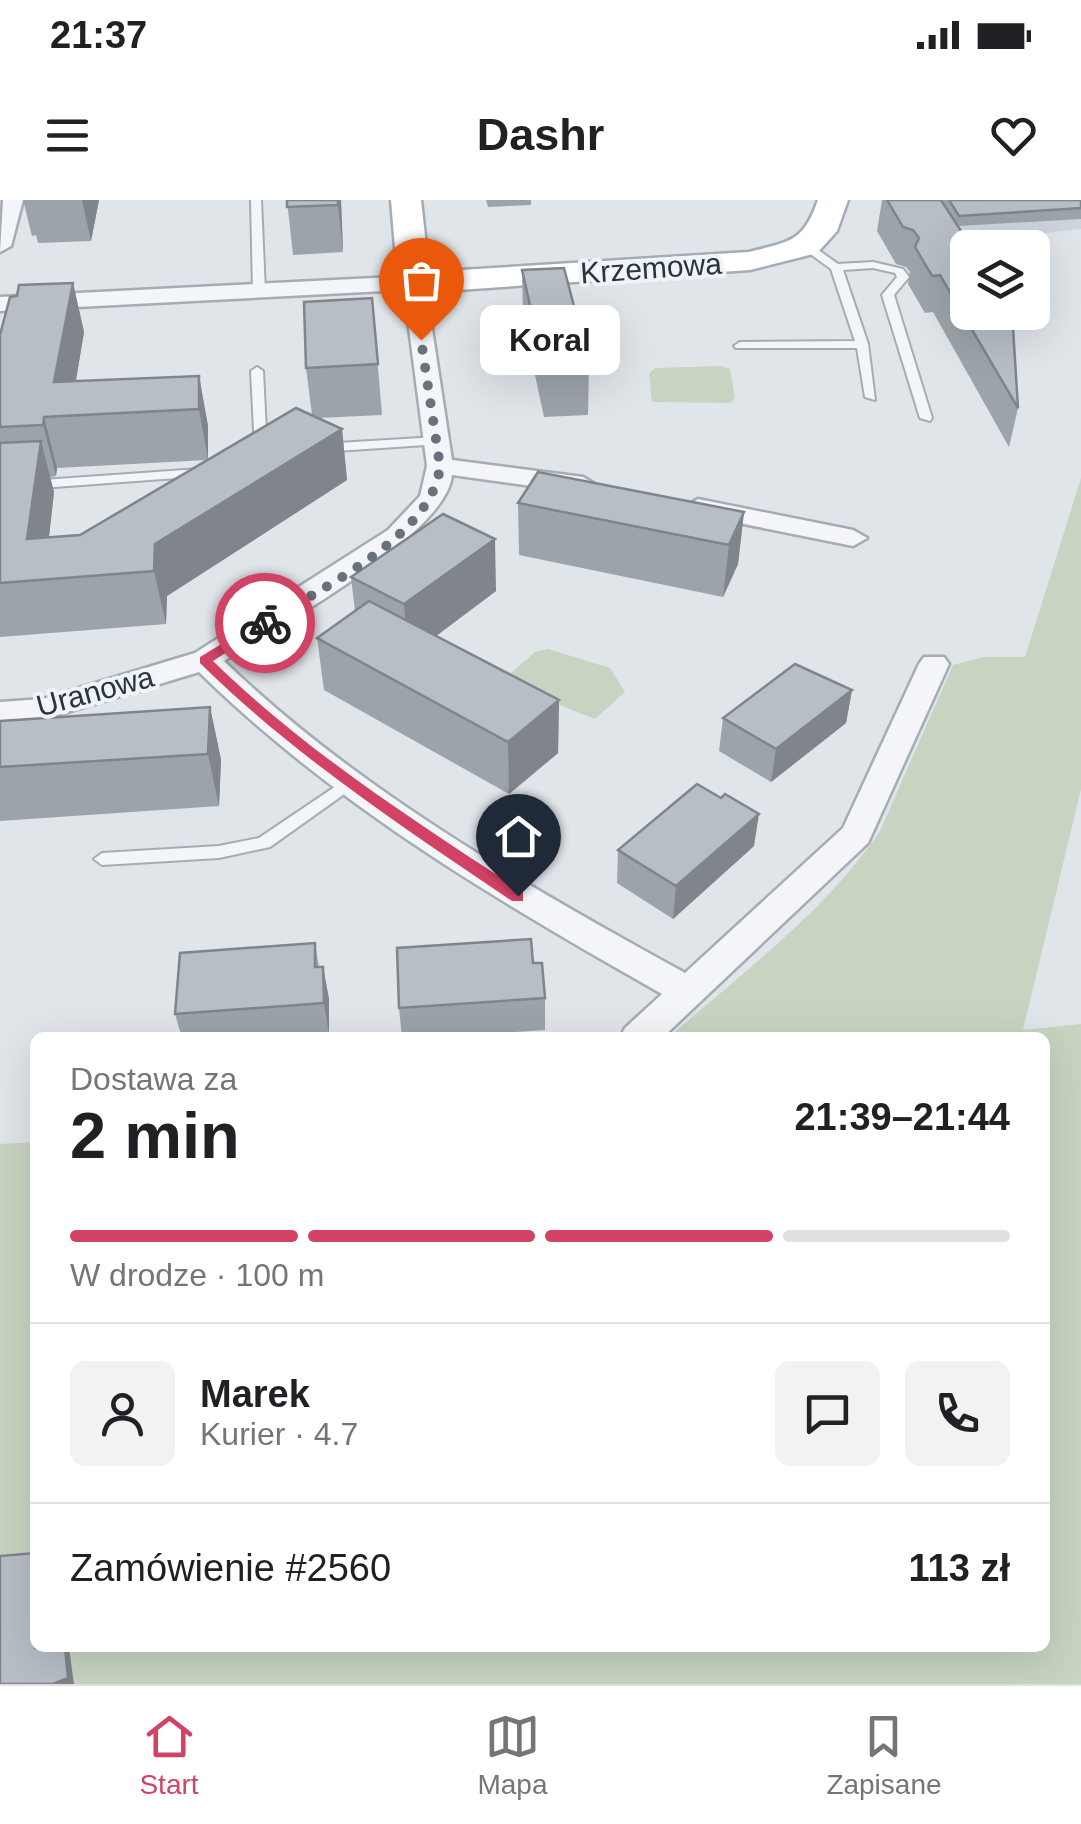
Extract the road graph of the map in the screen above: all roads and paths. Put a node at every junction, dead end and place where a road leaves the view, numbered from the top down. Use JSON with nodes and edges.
{"nodes":[{"id":1,"x":13,"y":200,"type":"edge"},
{"id":2,"x":256,"y":200,"type":"edge"},
{"id":3,"x":406,"y":200,"type":"edge"},
{"id":4,"x":833,"y":200,"type":"edge"},
{"id":5,"x":0,"y":246,"type":"edge"},
{"id":6,"x":806,"y":246,"type":"junction"},
{"id":7,"x":836,"y":266,"type":"junction"},
{"id":8,"x":414,"y":284,"type":"junction"},
{"id":9,"x":259,"y":292,"type":"junction"},
{"id":10,"x":0,"y":304,"type":"edge"},
{"id":11,"x":862,"y":344,"type":"junction"},
{"id":12,"x":740,"y":346,"type":"dead end"},
{"id":13,"x":258,"y":371,"type":"dead end"},
{"id":14,"x":871,"y":396,"type":"dead end"},
{"id":15,"x":926,"y":418,"type":"dead end"},
{"id":16,"x":298,"y":449,"type":"edge"},
{"id":17,"x":279,"y":450,"type":"edge"},
{"id":18,"x":261,"y":451,"type":"junction"},
{"id":19,"x":439,"y":453,"type":"junction"},
{"id":20,"x":244,"y":458,"type":"edge"},
{"id":21,"x":210,"y":471,"type":"edge"},
{"id":22,"x":0,"y":487,"type":"edge"},
{"id":23,"x":605,"y":489,"type":"edge"},
{"id":24,"x":676,"y":502,"type":"edge"},
{"id":25,"x":853,"y":538,"type":"dead end"},
{"id":26,"x":205,"y":660,"type":"junction"},
{"id":27,"x":934,"y":664,"type":"dead end"},
{"id":28,"x":0,"y":712,"type":"edge"},
{"id":29,"x":351,"y":781,"type":"junction"},
{"id":30,"x":102,"y":860,"type":"dead end"},
{"id":31,"x":688,"y":990,"type":"junction"},
{"id":32,"x":644,"y":1032,"type":"edge"}],
"edges":[{"from":1,"to":5,"type":"street"},
{"from":2,"to":9,"type":"lane"},
{"from":3,"to":8,"type":"street"},
{"from":4,"to":6,"type":"street"},
{"from":6,"to":7,"type":"lane"},
{"from":6,"to":8,"type":"street","name":"Krzemowa"},
{"from":7,"to":11,"type":"lane"},
{"from":7,"to":15,"type":"lane"},
{"from":8,"to":9,"type":"street","name":"Krzemowa"},
{"from":8,"to":19,"type":"street"},
{"from":9,"to":10,"type":"street","name":"Krzemowa"},
{"from":11,"to":12,"type":"lane"},
{"from":11,"to":14,"type":"lane"},
{"from":13,"to":18,"type":"lane"},
{"from":16,"to":19,"type":"lane"},
{"from":17,"to":18,"type":"lane"},
{"from":18,"to":20,"type":"lane"},
{"from":19,"to":23,"type":"street"},
{"from":19,"to":26,"type":"street","name":"Uranowa"},
{"from":21,"to":22,"type":"lane"},
{"from":24,"to":25,"type":"street"},
{"from":26,"to":28,"type":"street","name":"Uranowa"},
{"from":26,"to":29,"type":"street"},
{"from":27,"to":31,"type":"street"},
{"from":29,"to":30,"type":"lane"},
{"from":29,"to":31,"type":"street"},
{"from":31,"to":32,"type":"street"}]}
